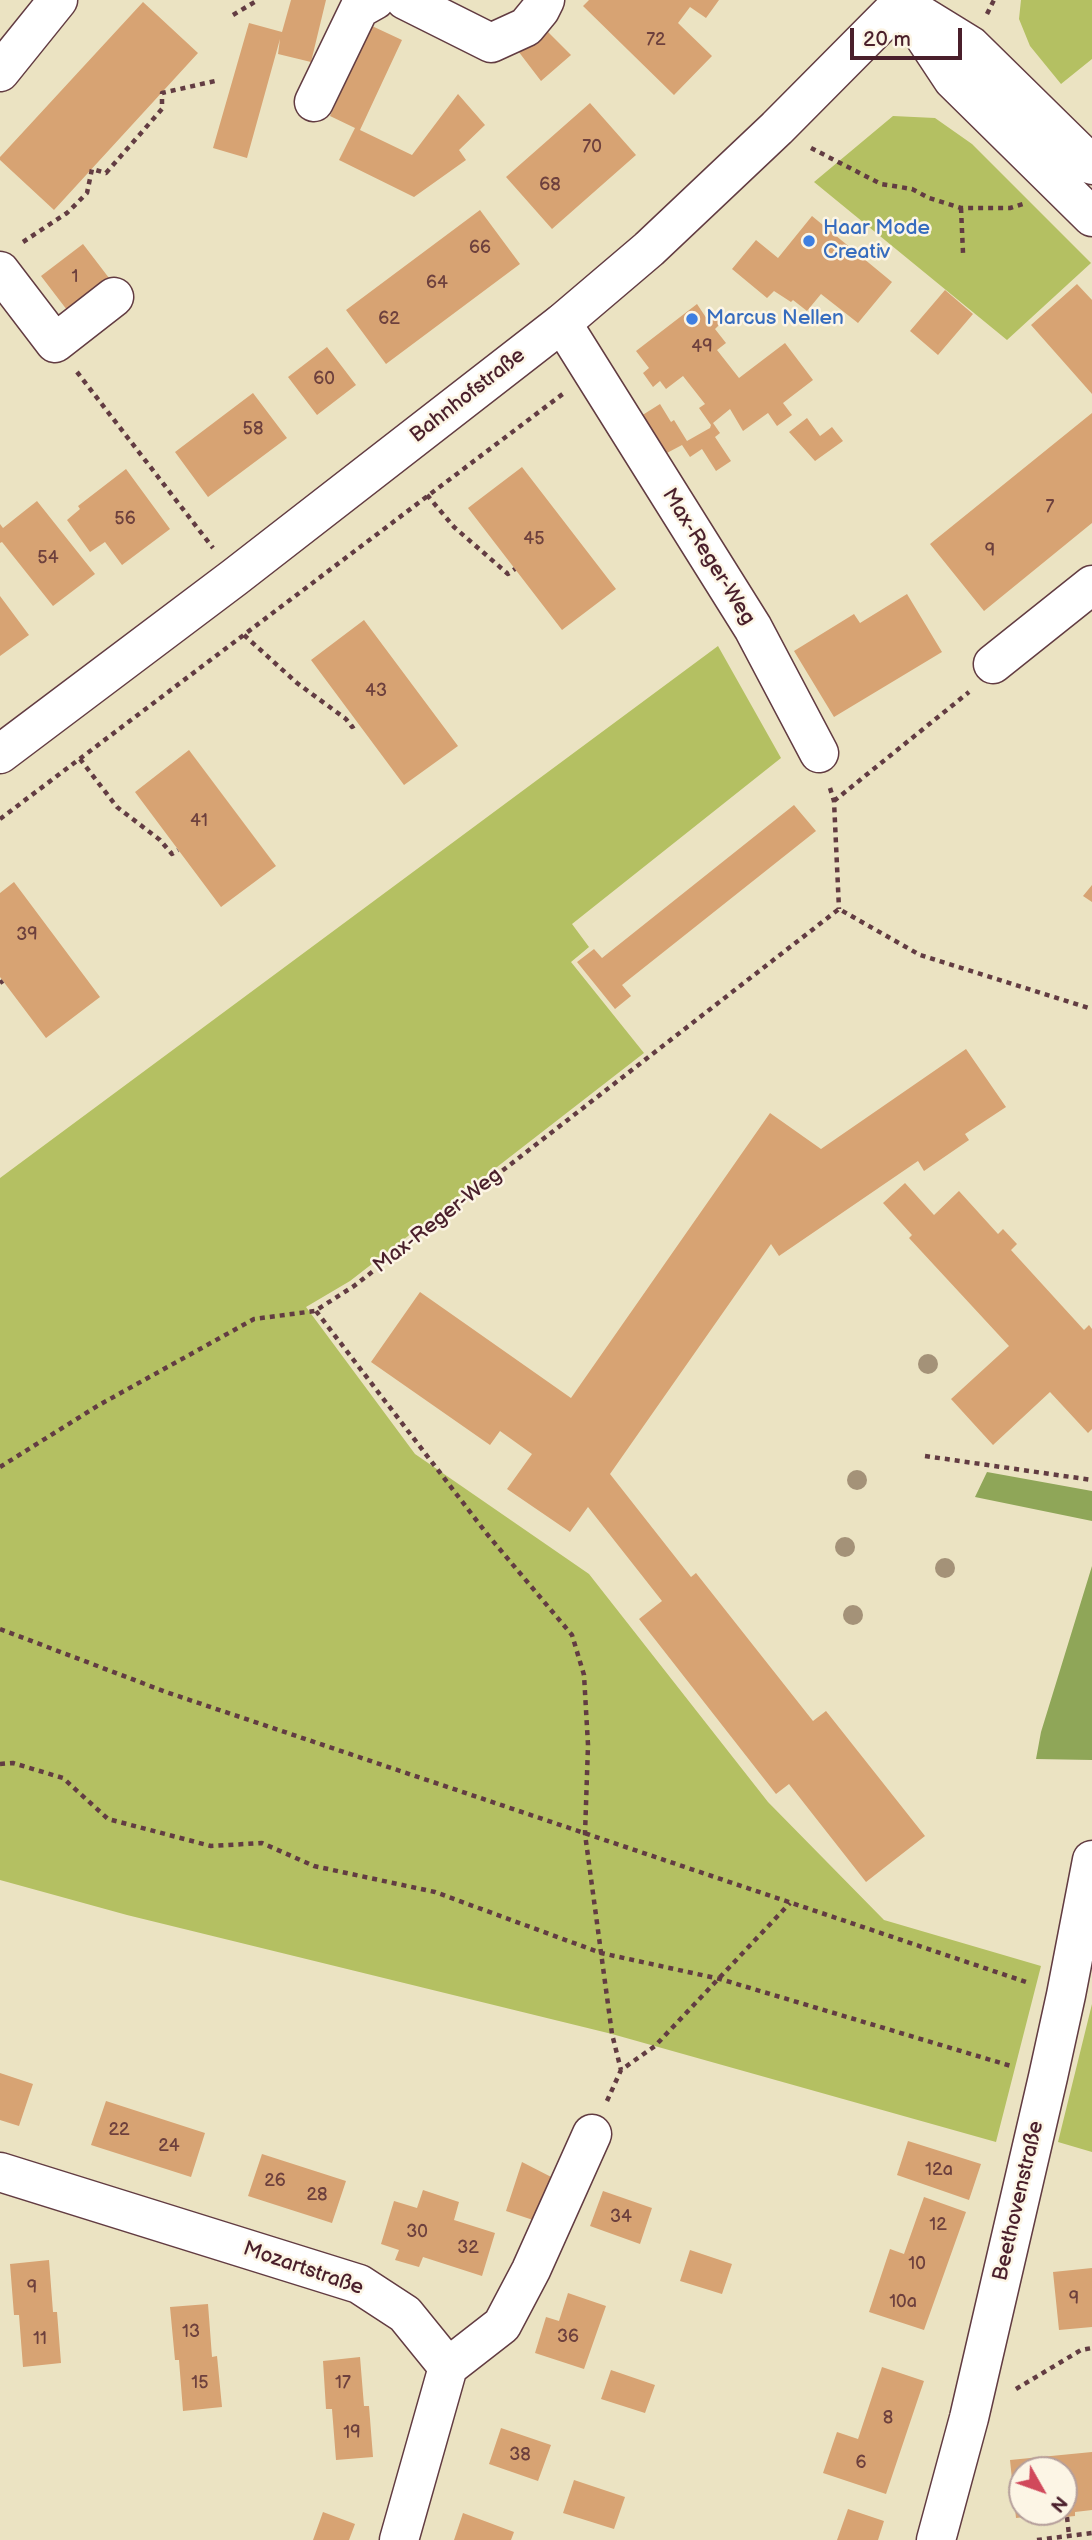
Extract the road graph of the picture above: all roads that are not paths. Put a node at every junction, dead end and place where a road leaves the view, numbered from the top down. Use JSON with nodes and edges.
{"nodes":[{"id":1,"x":58,"y":0,"type":"edge"},
{"id":2,"x":375,"y":0,"type":"edge"},
{"id":3,"x":405,"y":0,"type":"edge"},
{"id":4,"x":545,"y":0,"type":"edge"},
{"id":5,"x":901,"y":1,"type":"edge"},
{"id":6,"x":0,"y":72,"type":"edge"},
{"id":7,"x":314,"y":103,"type":"dead end"},
{"id":8,"x":1084,"y":192,"type":"edge"},
{"id":9,"x":11,"y":256,"type":"edge"},
{"id":10,"x":114,"y":297,"type":"dead end"},
{"id":11,"x":562,"y":323,"type":"junction"},
{"id":12,"x":1092,"y":585,"type":"edge"},
{"id":13,"x":993,"y":664,"type":"road end"},
{"id":14,"x":819,"y":753,"type":"road end"},
{"id":15,"x":0,"y":754,"type":"edge"},
{"id":16,"x":1092,"y":1860,"type":"edge"},
{"id":17,"x":592,"y":2134,"type":"dead end"},
{"id":18,"x":0,"y":2172,"type":"edge"},
{"id":19,"x":448,"y":2367,"type":"junction"},
{"id":20,"x":399,"y":2540,"type":"edge"},
{"id":21,"x":936,"y":2540,"type":"edge"}],
"edges":[{"from":1,"to":6,"type":"street"},
{"from":2,"to":7,"type":"street"},
{"from":3,"to":4,"type":"street"},
{"from":5,"to":8,"type":"street"},
{"from":5,"to":11,"type":"street","name":"Bahnhofstraße"},
{"from":9,"to":10,"type":"street"},
{"from":11,"to":14,"type":"street","name":"Max-Reger-Weg"},
{"from":11,"to":15,"type":"street","name":"Bahnhofstraße"},
{"from":12,"to":13,"type":"street"},
{"from":16,"to":21,"type":"street","name":"Beethovenstraße"},
{"from":17,"to":19,"type":"street"},
{"from":18,"to":19,"type":"street","name":"Mozartstraße"},
{"from":19,"to":20,"type":"street"}]}
